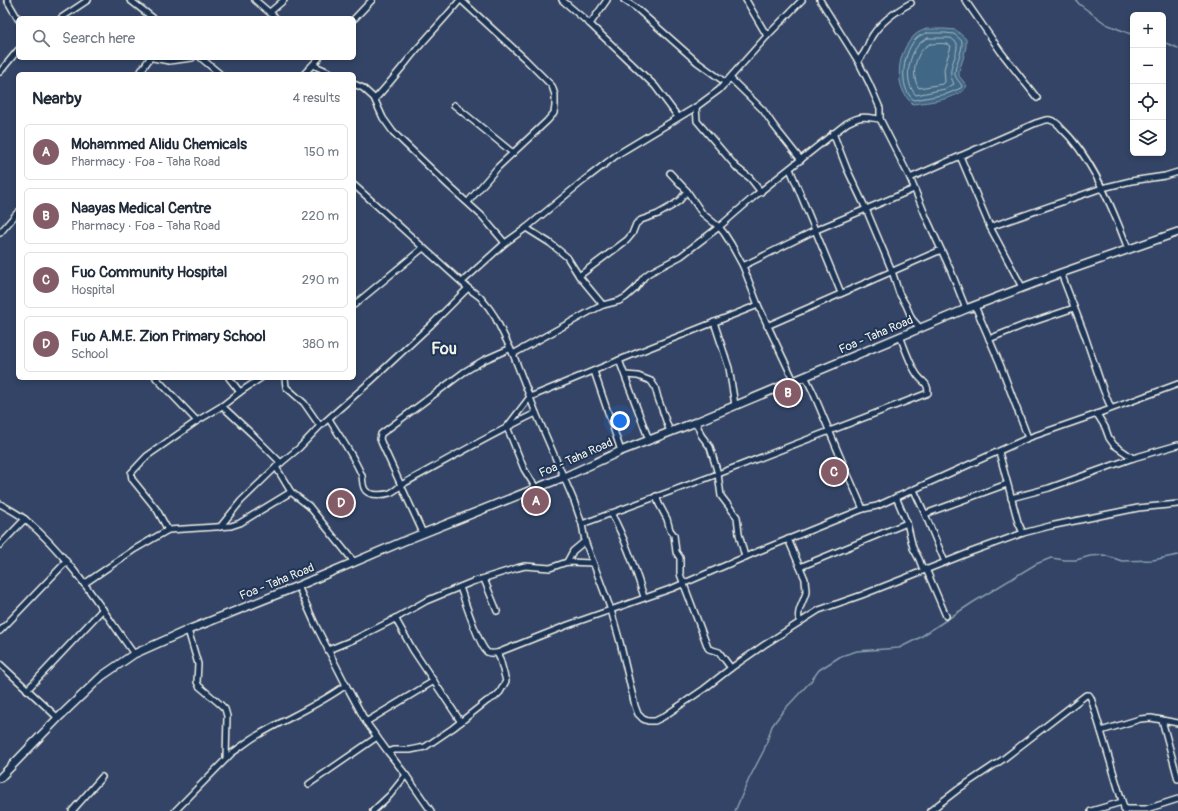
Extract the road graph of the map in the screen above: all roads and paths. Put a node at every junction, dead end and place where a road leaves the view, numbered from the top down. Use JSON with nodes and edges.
{"nodes":[{"id":1,"x":7,"y":0,"type":"edge"},
{"id":2,"x":88,"y":0,"type":"edge"},
{"id":3,"x":130,"y":0,"type":"edge"},
{"id":4,"x":255,"y":0,"type":"edge"},
{"id":5,"x":284,"y":0,"type":"edge"},
{"id":6,"x":372,"y":0,"type":"edge"},
{"id":7,"x":461,"y":0,"type":"edge"},
{"id":8,"x":562,"y":0,"type":"edge"},
{"id":9,"x":607,"y":0,"type":"edge"},
{"id":10,"x":624,"y":0,"type":"edge"},
{"id":11,"x":746,"y":0,"type":"edge"},
{"id":12,"x":802,"y":0,"type":"edge"},
{"id":13,"x":820,"y":0,"type":"edge"},
{"id":14,"x":965,"y":0,"type":"edge"},
{"id":15,"x":911,"y":3,"type":"dead end"},
{"id":16,"x":270,"y":12,"type":"junction"},
{"id":17,"x":16,"y":16,"type":"edge"},
{"id":18,"x":64,"y":16,"type":"edge"},
{"id":19,"x":150,"y":16,"type":"edge"},
{"id":20,"x":274,"y":16,"type":"edge"},
{"id":21,"x":356,"y":17,"type":"edge"},
{"id":22,"x":590,"y":24,"type":"junction"},
{"id":23,"x":767,"y":36,"type":"junction"},
{"id":24,"x":16,"y":52,"type":"edge"},
{"id":25,"x":150,"y":60,"type":"edge"},
{"id":26,"x":163,"y":60,"type":"edge"},
{"id":27,"x":177,"y":60,"type":"edge"},
{"id":28,"x":203,"y":60,"type":"edge"},
{"id":29,"x":317,"y":60,"type":"edge"},
{"id":30,"x":858,"y":61,"type":"junction"},
{"id":31,"x":313,"y":65,"type":"junction"},
{"id":32,"x":0,"y":72,"type":"edge"},
{"id":33,"x":140,"y":72,"type":"edge"},
{"id":34,"x":218,"y":72,"type":"edge"},
{"id":35,"x":306,"y":72,"type":"edge"},
{"id":36,"x":329,"y":72,"type":"edge"},
{"id":37,"x":730,"y":78,"type":"junction"},
{"id":38,"x":726,"y":83,"type":"junction"},
{"id":39,"x":356,"y":85,"type":"edge"},
{"id":40,"x":1037,"y":98,"type":"dead end"},
{"id":41,"x":375,"y":99,"type":"junction"},
{"id":42,"x":454,"y":105,"type":"dead end"},
{"id":43,"x":696,"y":107,"type":"junction"},
{"id":44,"x":678,"y":117,"type":"junction"},
{"id":45,"x":880,"y":119,"type":"junction"},
{"id":46,"x":833,"y":133,"type":"junction"},
{"id":47,"x":513,"y":153,"type":"junction"},
{"id":48,"x":960,"y":156,"type":"junction"},
{"id":49,"x":801,"y":160,"type":"junction"},
{"id":50,"x":790,"y":169,"type":"junction"},
{"id":51,"x":1178,"y":172,"type":"edge"},
{"id":52,"x":670,"y":173,"type":"dead end"},
{"id":53,"x":910,"y":178,"type":"junction"},
{"id":54,"x":356,"y":187,"type":"edge"},
{"id":55,"x":1102,"y":188,"type":"junction"},
{"id":56,"x":914,"y":189,"type":"junction"},
{"id":57,"x":687,"y":192,"type":"junction"},
{"id":58,"x":761,"y":192,"type":"junction"},
{"id":59,"x":468,"y":202,"type":"junction"},
{"id":60,"x":866,"y":209,"type":"junction"},
{"id":61,"x":16,"y":214,"type":"edge"},
{"id":62,"x":719,"y":227,"type":"junction"},
{"id":63,"x":990,"y":227,"type":"junction"},
{"id":64,"x":526,"y":228,"type":"junction"},
{"id":65,"x":816,"y":230,"type":"junction"},
{"id":66,"x":1178,"y":232,"type":"edge"},
{"id":67,"x":0,"y":233,"type":"edge"},
{"id":68,"x":505,"y":242,"type":"junction"},
{"id":69,"x":423,"y":248,"type":"junction"},
{"id":70,"x":1128,"y":249,"type":"junction"},
{"id":71,"x":941,"y":250,"type":"junction"},
{"id":72,"x":743,"y":266,"type":"junction"},
{"id":73,"x":892,"y":271,"type":"junction"},
{"id":74,"x":1060,"y":273,"type":"junction"},
{"id":75,"x":580,"y":276,"type":"junction"},
{"id":76,"x":462,"y":282,"type":"junction"},
{"id":77,"x":1022,"y":287,"type":"junction"},
{"id":78,"x":468,"y":288,"type":"junction"},
{"id":79,"x":841,"y":293,"type":"junction"},
{"id":80,"x":356,"y":303,"type":"edge"},
{"id":81,"x":604,"y":305,"type":"junction"},
{"id":82,"x":758,"y":305,"type":"junction"},
{"id":83,"x":975,"y":306,"type":"junction"},
{"id":84,"x":1074,"y":308,"type":"junction"},
{"id":85,"x":966,"y":309,"type":"junction"},
{"id":86,"x":714,"y":322,"type":"junction"},
{"id":87,"x":767,"y":326,"type":"junction"},
{"id":88,"x":920,"y":328,"type":"junction"},
{"id":89,"x":900,"y":336,"type":"junction"},
{"id":90,"x":989,"y":339,"type":"junction"},
{"id":91,"x":509,"y":349,"type":"junction"},
{"id":92,"x":512,"y":354,"type":"junction"},
{"id":93,"x":619,"y":360,"type":"junction"},
{"id":94,"x":594,"y":371,"type":"junction"},
{"id":95,"x":625,"y":375,"type":"junction"},
{"id":96,"x":805,"y":376,"type":"junction"},
{"id":97,"x":158,"y":380,"type":"edge"},
{"id":98,"x":231,"y":380,"type":"edge"},
{"id":99,"x":258,"y":380,"type":"edge"},
{"id":100,"x":286,"y":380,"type":"edge"},
{"id":101,"x":794,"y":381,"type":"junction"},
{"id":102,"x":1178,"y":384,"type":"edge"},
{"id":103,"x":240,"y":392,"type":"junction"},
{"id":104,"x":530,"y":398,"type":"junction"},
{"id":105,"x":735,"y":405,"type":"junction"},
{"id":106,"x":222,"y":406,"type":"junction"},
{"id":107,"x":1111,"y":408,"type":"junction"},
{"id":108,"x":536,"y":413,"type":"junction"},
{"id":109,"x":1097,"y":414,"type":"junction"},
{"id":110,"x":329,"y":419,"type":"junction"},
{"id":111,"x":197,"y":421,"type":"junction"},
{"id":112,"x":696,"y":422,"type":"junction"},
{"id":113,"x":320,"y":426,"type":"junction"},
{"id":114,"x":507,"y":427,"type":"junction"},
{"id":115,"x":830,"y":431,"type":"junction"},
{"id":116,"x":670,"y":432,"type":"junction"},
{"id":117,"x":1028,"y":438,"type":"junction"},
{"id":118,"x":649,"y":440,"type":"junction"},
{"id":119,"x":1178,"y":445,"type":"edge"},
{"id":120,"x":621,"y":451,"type":"junction"},
{"id":121,"x":999,"y":452,"type":"junction"},
{"id":122,"x":1133,"y":458,"type":"junction"},
{"id":123,"x":281,"y":463,"type":"junction"},
{"id":124,"x":276,"y":468,"type":"junction"},
{"id":125,"x":718,"y":474,"type":"junction"},
{"id":126,"x":564,"y":477,"type":"junction"},
{"id":127,"x":1008,"y":484,"type":"junction"},
{"id":128,"x":401,"y":485,"type":"junction"},
{"id":129,"x":536,"y":488,"type":"junction"},
{"id":130,"x":914,"y":490,"type":"junction"},
{"id":131,"x":291,"y":492,"type":"junction"},
{"id":132,"x":656,"y":496,"type":"junction"},
{"id":133,"x":896,"y":497,"type":"junction"},
{"id":134,"x":1011,"y":498,"type":"junction"},
{"id":135,"x":0,"y":504,"type":"edge"},
{"id":136,"x":1178,"y":504,"type":"edge"},
{"id":137,"x":863,"y":509,"type":"junction"},
{"id":138,"x":612,"y":513,"type":"junction"},
{"id":139,"x":925,"y":514,"type":"junction"},
{"id":140,"x":25,"y":519,"type":"junction"},
{"id":141,"x":907,"y":523,"type":"junction"},
{"id":142,"x":582,"y":524,"type":"junction"},
{"id":143,"x":220,"y":527,"type":"junction"},
{"id":144,"x":168,"y":530,"type":"junction"},
{"id":145,"x":423,"y":533,"type":"junction"},
{"id":146,"x":1023,"y":533,"type":"junction"},
{"id":147,"x":788,"y":539,"type":"junction"},
{"id":148,"x":585,"y":540,"type":"junction"},
{"id":149,"x":0,"y":545,"type":"edge"},
{"id":150,"x":745,"y":556,"type":"junction"},
{"id":151,"x":66,"y":562,"type":"junction"},
{"id":152,"x":354,"y":562,"type":"junction"},
{"id":153,"x":567,"y":562,"type":"junction"},
{"id":154,"x":945,"y":562,"type":"junction"},
{"id":155,"x":593,"y":563,"type":"junction"},
{"id":156,"x":800,"y":567,"type":"junction"},
{"id":157,"x":926,"y":569,"type":"junction"},
{"id":158,"x":484,"y":579,"type":"junction"},
{"id":159,"x":683,"y":583,"type":"junction"},
{"id":160,"x":84,"y":584,"type":"junction"},
{"id":161,"x":298,"y":586,"type":"junction"},
{"id":162,"x":460,"y":587,"type":"junction"},
{"id":163,"x":644,"y":597,"type":"junction"},
{"id":164,"x":103,"y":609,"type":"junction"},
{"id":165,"x":611,"y":610,"type":"junction"},
{"id":166,"x":496,"y":611,"type":"dead end"},
{"id":167,"x":946,"y":616,"type":"dead end"},
{"id":168,"x":395,"y":618,"type":"junction"},
{"id":169,"x":800,"y":622,"type":"junction"},
{"id":170,"x":188,"y":630,"type":"junction"},
{"id":171,"x":0,"y":631,"type":"edge"},
{"id":172,"x":328,"y":650,"type":"junction"},
{"id":173,"x":497,"y":653,"type":"junction"},
{"id":174,"x":134,"y":654,"type":"junction"},
{"id":175,"x":0,"y":664,"type":"edge"},
{"id":176,"x":731,"y":668,"type":"junction"},
{"id":177,"x":434,"y":681,"type":"junction"},
{"id":178,"x":346,"y":685,"type":"junction"},
{"id":179,"x":27,"y":690,"type":"junction"},
{"id":180,"x":58,"y":718,"type":"junction"},
{"id":181,"x":1162,"y":720,"type":"junction"},
{"id":182,"x":366,"y":722,"type":"junction"},
{"id":183,"x":462,"y":722,"type":"junction"},
{"id":184,"x":1178,"y":723,"type":"edge"},
{"id":185,"x":1101,"y":731,"type":"junction"},
{"id":186,"x":377,"y":737,"type":"junction"},
{"id":187,"x":388,"y":752,"type":"junction"},
{"id":188,"x":226,"y":759,"type":"junction"},
{"id":189,"x":406,"y":775,"type":"junction"},
{"id":190,"x":0,"y":778,"type":"edge"},
{"id":191,"x":102,"y":778,"type":"dead end"},
{"id":192,"x":1178,"y":779,"type":"edge"},
{"id":193,"x":309,"y":784,"type":"dead end"},
{"id":194,"x":1178,"y":798,"type":"edge"},
{"id":195,"x":1122,"y":802,"type":"junction"},
{"id":196,"x":1124,"y":810,"type":"edge"},
{"id":197,"x":72,"y":811,"type":"edge"},
{"id":198,"x":175,"y":811,"type":"edge"},
{"id":199,"x":373,"y":811,"type":"edge"},
{"id":200,"x":431,"y":811,"type":"edge"},
{"id":201,"x":930,"y":811,"type":"edge"},
{"id":202,"x":1091,"y":811,"type":"edge"}],
"edges":[{"from":1,"to":17,"type":"street"},
{"from":2,"to":18,"type":"street"},
{"from":3,"to":19,"type":"street"},
{"from":4,"to":16,"type":"street"},
{"from":5,"to":16,"type":"street"},
{"from":6,"to":21,"type":"street"},
{"from":7,"to":41,"type":"street"},
{"from":7,"to":47,"type":"street"},
{"from":8,"to":22,"type":"street"},
{"from":9,"to":22,"type":"street"},
{"from":10,"to":38,"type":"street"},
{"from":11,"to":23,"type":"street"},
{"from":12,"to":23,"type":"street"},
{"from":13,"to":30,"type":"street"},
{"from":14,"to":40,"type":"street"},
{"from":15,"to":30,"type":"street"},
{"from":16,"to":20,"type":"street"},
{"from":22,"to":44,"type":"street"},
{"from":23,"to":37,"type":"street"},
{"from":24,"to":32,"type":"street"},
{"from":25,"to":33,"type":"street"},
{"from":26,"to":27,"type":"street"},
{"from":28,"to":34,"type":"street"},
{"from":29,"to":31,"type":"street"},
{"from":30,"to":45,"type":"street"},
{"from":31,"to":35,"type":"street"},
{"from":31,"to":36,"type":"street"},
{"from":37,"to":38,"type":"street"},
{"from":37,"to":49,"type":"street"},
{"from":38,"to":43,"type":"street"},
{"from":39,"to":41,"type":"street"},
{"from":41,"to":59,"type":"street"},
{"from":42,"to":47,"type":"street"},
{"from":43,"to":44,"type":"street"},
{"from":43,"to":58,"type":"street"},
{"from":44,"to":64,"type":"street"},
{"from":45,"to":46,"type":"street"},
{"from":45,"to":53,"type":"street"},
{"from":46,"to":49,"type":"street"},
{"from":46,"to":60,"type":"street"},
{"from":47,"to":59,"type":"street"},
{"from":48,"to":53,"type":"street"},
{"from":48,"to":55,"type":"street"},
{"from":48,"to":63,"type":"street"},
{"from":49,"to":50,"type":"street"},
{"from":50,"to":58,"type":"street"},
{"from":50,"to":65,"type":"street"},
{"from":51,"to":55,"type":"street"},
{"from":52,"to":57,"type":"street"},
{"from":53,"to":56,"type":"street"},
{"from":54,"to":69,"type":"street"},
{"from":55,"to":63,"type":"street"},
{"from":55,"to":70,"type":"street"},
{"from":56,"to":60,"type":"street"},
{"from":56,"to":71,"type":"street"},
{"from":57,"to":62,"type":"street"},
{"from":57,"to":75,"type":"street"},
{"from":58,"to":62,"type":"street"},
{"from":59,"to":68,"type":"street"},
{"from":60,"to":65,"type":"street"},
{"from":60,"to":73,"type":"street"},
{"from":61,"to":67,"type":"street"},
{"from":62,"to":72,"type":"street"},
{"from":62,"to":81,"type":"street"},
{"from":63,"to":77,"type":"street"},
{"from":64,"to":68,"type":"street"},
{"from":64,"to":75,"type":"street"},
{"from":65,"to":72,"type":"street"},
{"from":65,"to":79,"type":"street"},
{"from":66,"to":70,"type":"street","name":"Foa - Taha Road"},
{"from":68,"to":76,"type":"street"},
{"from":69,"to":76,"type":"street"},
{"from":69,"to":80,"type":"street"},
{"from":70,"to":74,"type":"street","name":"Foa - Taha Road"},
{"from":71,"to":73,"type":"street"},
{"from":71,"to":85,"type":"street"},
{"from":72,"to":82,"type":"street"},
{"from":73,"to":79,"type":"street"},
{"from":73,"to":88,"type":"street"},
{"from":74,"to":77,"type":"street","name":"Foa - Taha Road"},
{"from":74,"to":84,"type":"street"},
{"from":75,"to":81,"type":"street"},
{"from":76,"to":78,"type":"street"},
{"from":77,"to":83,"type":"street","name":"Foa - Taha Road"},
{"from":78,"to":91,"type":"street"},
{"from":78,"to":110,"type":"street"},
{"from":79,"to":87,"type":"street"},
{"from":81,"to":92,"type":"street"},
{"from":82,"to":86,"type":"street"},
{"from":82,"to":87,"type":"street"},
{"from":83,"to":85,"type":"street","name":"Foa - Taha Road"},
{"from":83,"to":90,"type":"street"},
{"from":84,"to":90,"type":"street"},
{"from":84,"to":107,"type":"street"},
{"from":85,"to":88,"type":"street","name":"Foa - Taha Road"},
{"from":86,"to":93,"type":"street"},
{"from":86,"to":105,"type":"street"},
{"from":87,"to":101,"type":"street"},
{"from":88,"to":89,"type":"street","name":"Foa - Taha Road"},
{"from":89,"to":96,"type":"street","name":"Foa - Taha Road"},
{"from":89,"to":115,"type":"street"},
{"from":90,"to":117,"type":"street"},
{"from":91,"to":92,"type":"street"},
{"from":91,"to":128,"type":"street"},
{"from":92,"to":104,"type":"street"},
{"from":93,"to":94,"type":"street"},
{"from":93,"to":95,"type":"street"},
{"from":94,"to":104,"type":"street"},
{"from":94,"to":120,"type":"street"},
{"from":95,"to":116,"type":"street"},
{"from":95,"to":118,"type":"street"},
{"from":96,"to":101,"type":"street","name":"Foa - Taha Road"},
{"from":96,"to":115,"type":"street"},
{"from":97,"to":111,"type":"street"},
{"from":98,"to":103,"type":"street"},
{"from":99,"to":103,"type":"street"},
{"from":100,"to":113,"type":"street"},
{"from":101,"to":105,"type":"street","name":"Foa - Taha Road"},
{"from":102,"to":107,"type":"street"},
{"from":103,"to":106,"type":"street"},
{"from":104,"to":108,"type":"street"},
{"from":104,"to":114,"type":"street"},
{"from":105,"to":112,"type":"street","name":"Foa - Taha Road"},
{"from":106,"to":111,"type":"street"},
{"from":106,"to":123,"type":"street"},
{"from":107,"to":109,"type":"street"},
{"from":108,"to":114,"type":"street"},
{"from":108,"to":126,"type":"street"},
{"from":109,"to":117,"type":"street"},
{"from":109,"to":122,"type":"street"},
{"from":110,"to":113,"type":"street"},
{"from":110,"to":128,"type":"street"},
{"from":111,"to":144,"type":"street"},
{"from":112,"to":116,"type":"street","name":"Foa - Taha Road"},
{"from":112,"to":125,"type":"street"},
{"from":113,"to":123,"type":"street"},
{"from":114,"to":128,"type":"street"},
{"from":114,"to":129,"type":"street"},
{"from":115,"to":125,"type":"street"},
{"from":115,"to":137,"type":"street"},
{"from":116,"to":118,"type":"street","name":"Foa - Taha Road"},
{"from":117,"to":121,"type":"street"},
{"from":118,"to":120,"type":"street","name":"Foa - Taha Road"},
{"from":119,"to":122,"type":"street"},
{"from":120,"to":126,"type":"street","name":"Foa - Taha Road"},
{"from":121,"to":127,"type":"street"},
{"from":121,"to":130,"type":"street"},
{"from":122,"to":134,"type":"street"},
{"from":123,"to":124,"type":"street"},
{"from":124,"to":131,"type":"street"},
{"from":124,"to":143,"type":"street"},
{"from":125,"to":132,"type":"street"},
{"from":125,"to":150,"type":"street"},
{"from":126,"to":129,"type":"street","name":"Foa - Taha Road"},
{"from":126,"to":142,"type":"street"},
{"from":127,"to":134,"type":"street"},
{"from":127,"to":139,"type":"street"},
{"from":128,"to":145,"type":"street"},
{"from":129,"to":145,"type":"street","name":"Foa - Taha Road"},
{"from":130,"to":133,"type":"street"},
{"from":130,"to":139,"type":"street"},
{"from":131,"to":143,"type":"street"},
{"from":131,"to":152,"type":"street"},
{"from":132,"to":138,"type":"street"},
{"from":132,"to":159,"type":"street"},
{"from":133,"to":137,"type":"street"},
{"from":133,"to":141,"type":"street"},
{"from":134,"to":146,"type":"street"},
{"from":135,"to":140,"type":"street"},
{"from":136,"to":146,"type":"street"},
{"from":137,"to":147,"type":"street"},
{"from":138,"to":142,"type":"street"},
{"from":138,"to":163,"type":"street"},
{"from":139,"to":154,"type":"street"},
{"from":140,"to":149,"type":"street"},
{"from":140,"to":151,"type":"street"},
{"from":141,"to":156,"type":"street"},
{"from":141,"to":157,"type":"street"},
{"from":142,"to":148,"type":"street"},
{"from":143,"to":144,"type":"street"},
{"from":144,"to":160,"type":"street"},
{"from":145,"to":152,"type":"street","name":"Foa - Taha Road"},
{"from":146,"to":154,"type":"street"},
{"from":147,"to":150,"type":"street"},
{"from":147,"to":156,"type":"street"},
{"from":148,"to":153,"type":"street"},
{"from":148,"to":155,"type":"street"},
{"from":150,"to":159,"type":"street"},
{"from":151,"to":160,"type":"street"},
{"from":151,"to":171,"type":"street"},
{"from":152,"to":161,"type":"street","name":"Foa - Taha Road"},
{"from":153,"to":155,"type":"street"},
{"from":153,"to":158,"type":"street"},
{"from":154,"to":157,"type":"street"},
{"from":155,"to":165,"type":"street"},
{"from":156,"to":169,"type":"street"},
{"from":157,"to":167,"type":"street"},
{"from":157,"to":169,"type":"street"},
{"from":158,"to":162,"type":"street"},
{"from":158,"to":166,"type":"street"},
{"from":159,"to":163,"type":"street"},
{"from":159,"to":176,"type":"street"},
{"from":160,"to":164,"type":"street"},
{"from":161,"to":170,"type":"street","name":"Foa - Taha Road"},
{"from":161,"to":172,"type":"street"},
{"from":162,"to":168,"type":"street"},
{"from":162,"to":173,"type":"street"},
{"from":163,"to":165,"type":"street"},
{"from":164,"to":174,"type":"street"},
{"from":164,"to":179,"type":"street"},
{"from":165,"to":173,"type":"street"},
{"from":165,"to":176,"type":"street"},
{"from":168,"to":172,"type":"street"},
{"from":168,"to":177,"type":"street"},
{"from":169,"to":176,"type":"street"},
{"from":170,"to":174,"type":"street","name":"Foa - Taha Road"},
{"from":170,"to":188,"type":"street"},
{"from":172,"to":178,"type":"street"},
{"from":173,"to":183,"type":"street"},
{"from":174,"to":180,"type":"street","name":"Foa - Taha Road"},
{"from":175,"to":179,"type":"street"},
{"from":177,"to":182,"type":"street"},
{"from":177,"to":183,"type":"street"},
{"from":178,"to":182,"type":"street"},
{"from":178,"to":188,"type":"street"},
{"from":179,"to":180,"type":"street"},
{"from":180,"to":190,"type":"street","name":"Foa - Taha Road"},
{"from":181,"to":184,"type":"street"},
{"from":181,"to":185,"type":"street"},
{"from":181,"to":192,"type":"street"},
{"from":182,"to":186,"type":"street"},
{"from":183,"to":187,"type":"street"},
{"from":185,"to":195,"type":"street"},
{"from":185,"to":201,"type":"street"},
{"from":186,"to":187,"type":"street"},
{"from":186,"to":193,"type":"street"},
{"from":187,"to":189,"type":"street"},
{"from":188,"to":198,"type":"street"},
{"from":189,"to":199,"type":"street"},
{"from":189,"to":200,"type":"street"},
{"from":191,"to":197,"type":"street"},
{"from":194,"to":196,"type":"street"},
{"from":195,"to":196,"type":"street"},
{"from":195,"to":202,"type":"street"}]}
